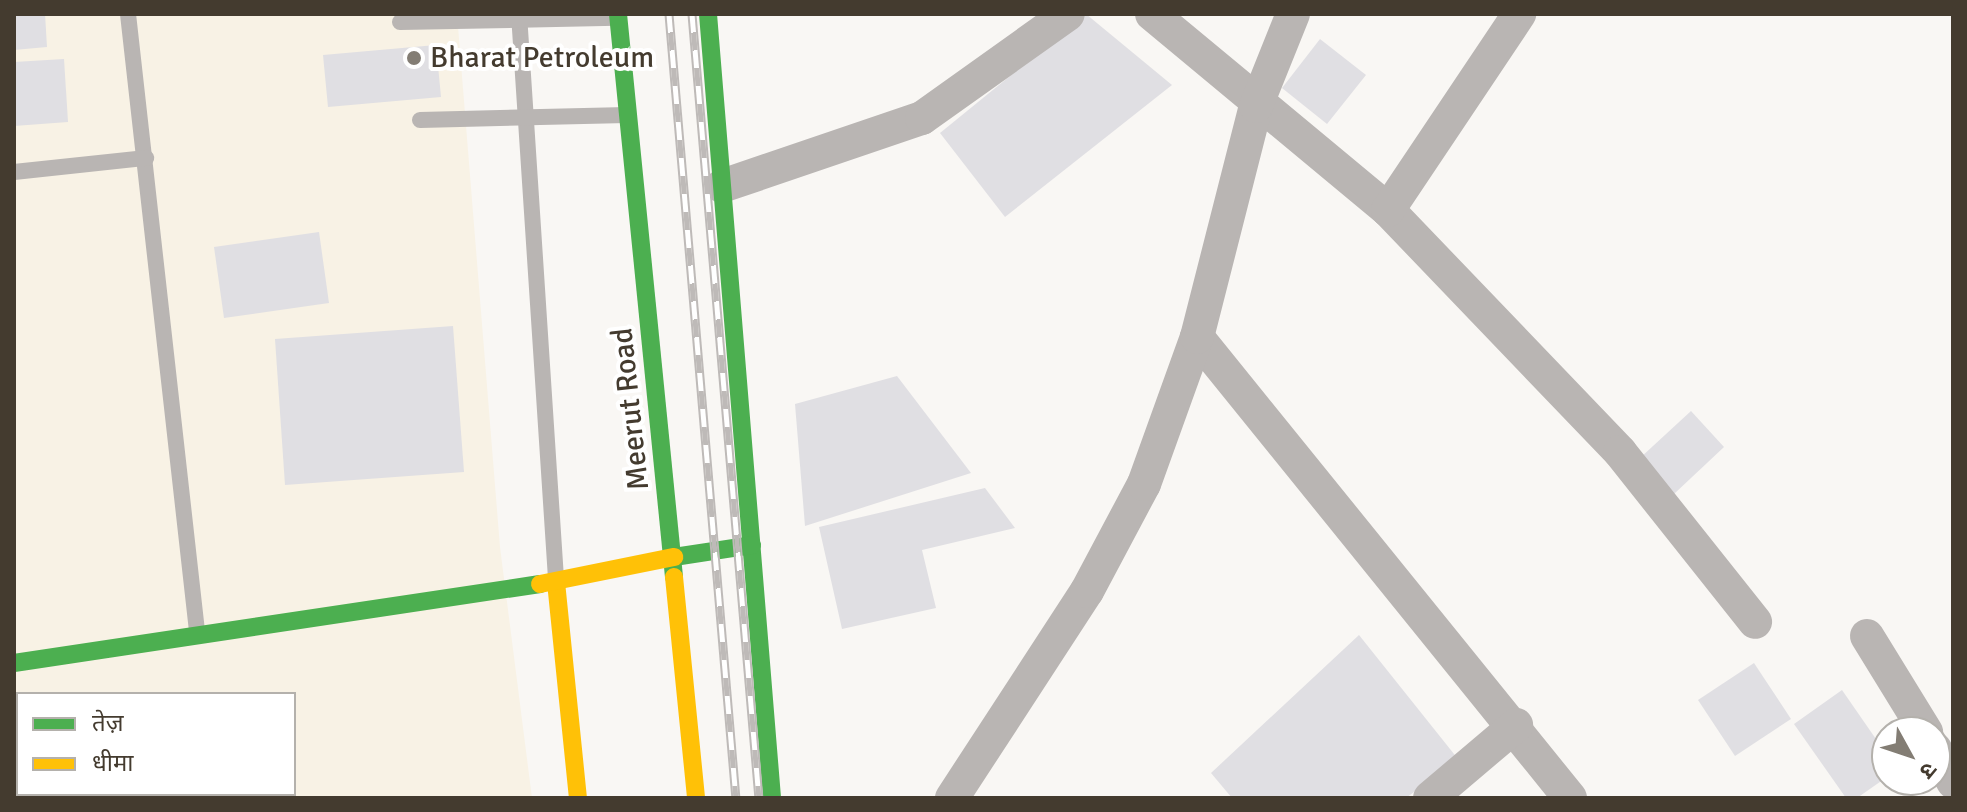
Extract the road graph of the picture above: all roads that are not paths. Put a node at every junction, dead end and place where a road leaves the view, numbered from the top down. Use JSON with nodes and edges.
{"nodes":[{"id":1,"x":128,"y":14,"type":"edge"},
{"id":2,"x":519,"y":14,"type":"edge"},
{"id":3,"x":708,"y":14,"type":"edge"},
{"id":4,"x":1068,"y":14,"type":"edge"},
{"id":5,"x":1152,"y":14,"type":"edge"},
{"id":6,"x":1293,"y":14,"type":"edge"},
{"id":7,"x":1519,"y":14,"type":"edge"},
{"id":8,"x":618,"y":16,"type":"edge"},
{"id":9,"x":400,"y":22,"type":"dead end"},
{"id":10,"x":1256,"y":106,"type":"junction"},
{"id":11,"x":524,"y":114,"type":"junction"},
{"id":12,"x":628,"y":115,"type":"junction"},
{"id":13,"x":420,"y":120,"type":"dead end"},
{"id":14,"x":146,"y":158,"type":"junction"},
{"id":15,"x":14,"y":172,"type":"edge"},
{"id":16,"x":722,"y":186,"type":"junction"},
{"id":17,"x":1388,"y":210,"type":"junction"},
{"id":18,"x":1197,"y":337,"type":"junction"},
{"id":19,"x":752,"y":545,"type":"junction"},
{"id":20,"x":674,"y":557,"type":"junction"},
{"id":21,"x":556,"y":582,"type":"junction"},
{"id":22,"x":1755,"y":622,"type":"dead end"},
{"id":23,"x":197,"y":631,"type":"junction"},
{"id":24,"x":1867,"y":636,"type":"dead end"},
{"id":25,"x":14,"y":663,"type":"edge"},
{"id":26,"x":1916,"y":716,"type":"edge"},
{"id":27,"x":1516,"y":725,"type":"junction"},
{"id":28,"x":578,"y":798,"type":"edge"},
{"id":29,"x":696,"y":798,"type":"edge"},
{"id":30,"x":772,"y":798,"type":"edge"},
{"id":31,"x":952,"y":798,"type":"edge"},
{"id":32,"x":1430,"y":798,"type":"edge"},
{"id":33,"x":1570,"y":798,"type":"edge"}],
"edges":[{"from":1,"to":14,"type":"lane"},
{"from":2,"to":8,"type":"lane"},
{"from":2,"to":9,"type":"lane"},
{"from":2,"to":11,"type":"lane"},
{"from":3,"to":16,"type":"main road"},
{"from":4,"to":16,"type":"street"},
{"from":5,"to":10,"type":"street"},
{"from":6,"to":10,"type":"street"},
{"from":7,"to":17,"type":"street"},
{"from":8,"to":12,"type":"main road","name":"Meerut Road"},
{"from":10,"to":17,"type":"street"},
{"from":10,"to":18,"type":"street"},
{"from":11,"to":12,"type":"lane"},
{"from":11,"to":13,"type":"lane"},
{"from":11,"to":21,"type":"lane"},
{"from":12,"to":20,"type":"main road","name":"Meerut Road"},
{"from":14,"to":15,"type":"lane"},
{"from":14,"to":23,"type":"lane"},
{"from":16,"to":19,"type":"main road"},
{"from":17,"to":22,"type":"street"},
{"from":18,"to":27,"type":"street"},
{"from":18,"to":31,"type":"street"},
{"from":19,"to":20,"type":"main road"},
{"from":19,"to":30,"type":"main road"},
{"from":20,"to":21,"type":"main road"},
{"from":20,"to":29,"type":"main road","name":"Meerut Road"},
{"from":21,"to":23,"type":"main road"},
{"from":21,"to":28,"type":"main road"},
{"from":23,"to":25,"type":"main road"},
{"from":24,"to":26,"type":"street"},
{"from":27,"to":32,"type":"street"},
{"from":27,"to":33,"type":"street"}]}
